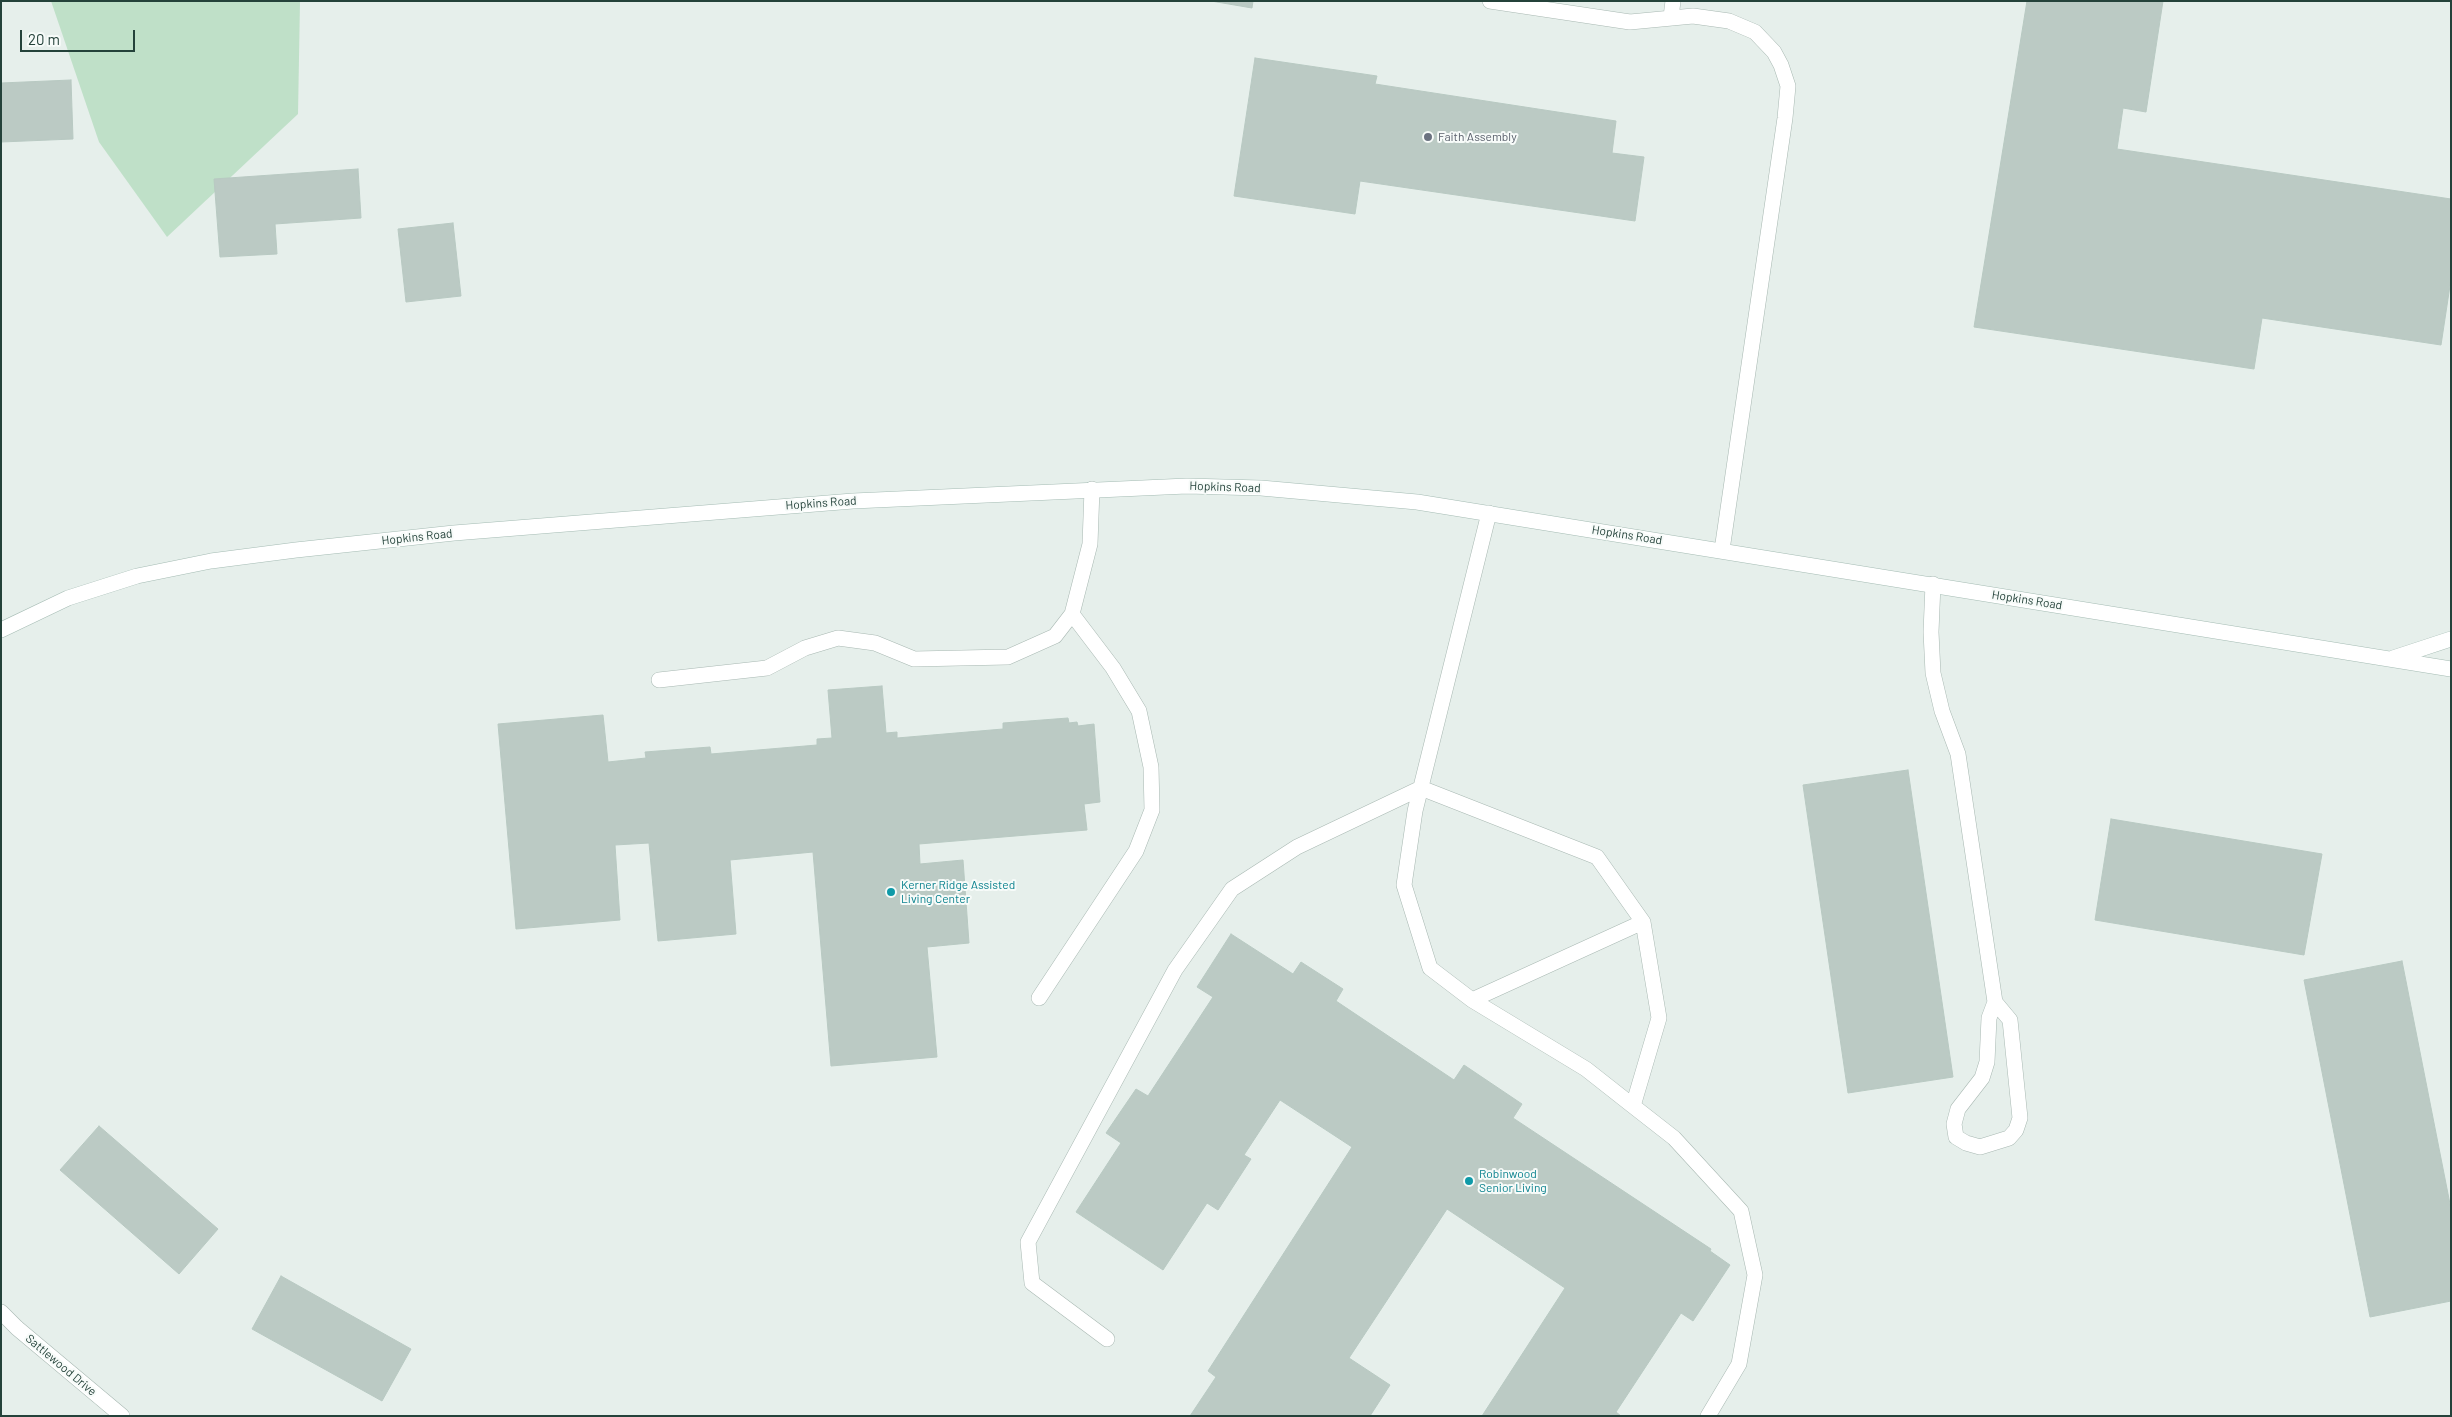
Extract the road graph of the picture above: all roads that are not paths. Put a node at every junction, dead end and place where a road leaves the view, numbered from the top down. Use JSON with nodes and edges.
{"nodes":[{"id":1,"x":1490,"y":1,"type":"edge"},
{"id":2,"x":1673,"y":1,"type":"edge"},
{"id":3,"x":1671,"y":17,"type":"junction"},
{"id":4,"x":1092,"y":489,"type":"junction"},
{"id":5,"x":1489,"y":512,"type":"junction"},
{"id":6,"x":1722,"y":550,"type":"junction"},
{"id":7,"x":1933,"y":584,"type":"junction"},
{"id":8,"x":1072,"y":614,"type":"junction"},
{"id":9,"x":1,"y":630,"type":"edge"},
{"id":10,"x":2451,"y":639,"type":"edge"},
{"id":11,"x":2389,"y":659,"type":"junction"},
{"id":12,"x":2451,"y":669,"type":"edge"},
{"id":13,"x":659,"y":680,"type":"dead end"},
{"id":14,"x":1421,"y":788,"type":"junction"},
{"id":15,"x":1643,"y":922,"type":"junction"},
{"id":16,"x":1039,"y":998,"type":"dead end"},
{"id":17,"x":1472,"y":1000,"type":"junction"},
{"id":18,"x":1995,"y":1002,"type":"junction"},
{"id":19,"x":1633,"y":1106,"type":"junction"},
{"id":20,"x":1,"y":1312,"type":"edge"},
{"id":21,"x":1107,"y":1339,"type":"dead end"},
{"id":22,"x":122,"y":1416,"type":"edge"},
{"id":23,"x":1708,"y":1416,"type":"edge"}],
"edges":[{"from":1,"to":3,"type":"main road"},
{"from":2,"to":3,"type":"main road"},
{"from":3,"to":6,"type":"main road"},
{"from":4,"to":5,"type":"main road","name":"Hopkins Road"},
{"from":4,"to":8,"type":"main road"},
{"from":4,"to":9,"type":"main road","name":"Hopkins Road"},
{"from":5,"to":6,"type":"main road","name":"Hopkins Road"},
{"from":5,"to":14,"type":"main road"},
{"from":6,"to":7,"type":"main road","name":"Hopkins Road"},
{"from":7,"to":11,"type":"main road","name":"Hopkins Road"},
{"from":7,"to":18,"type":"main road"},
{"from":8,"to":13,"type":"main road"},
{"from":8,"to":16,"type":"main road"},
{"from":10,"to":11,"type":"main road"},
{"from":11,"to":12,"type":"main road","name":"Hopkins Road"},
{"from":14,"to":15,"type":"main road"},
{"from":14,"to":17,"type":"main road"},
{"from":14,"to":21,"type":"main road"},
{"from":15,"to":17,"type":"main road"},
{"from":15,"to":19,"type":"main road"},
{"from":17,"to":19,"type":"main road"},
{"from":18,"to":18,"type":"main road"},
{"from":19,"to":23,"type":"main road"},
{"from":20,"to":22,"type":"main road","name":"Sattlewood Drive"}]}
